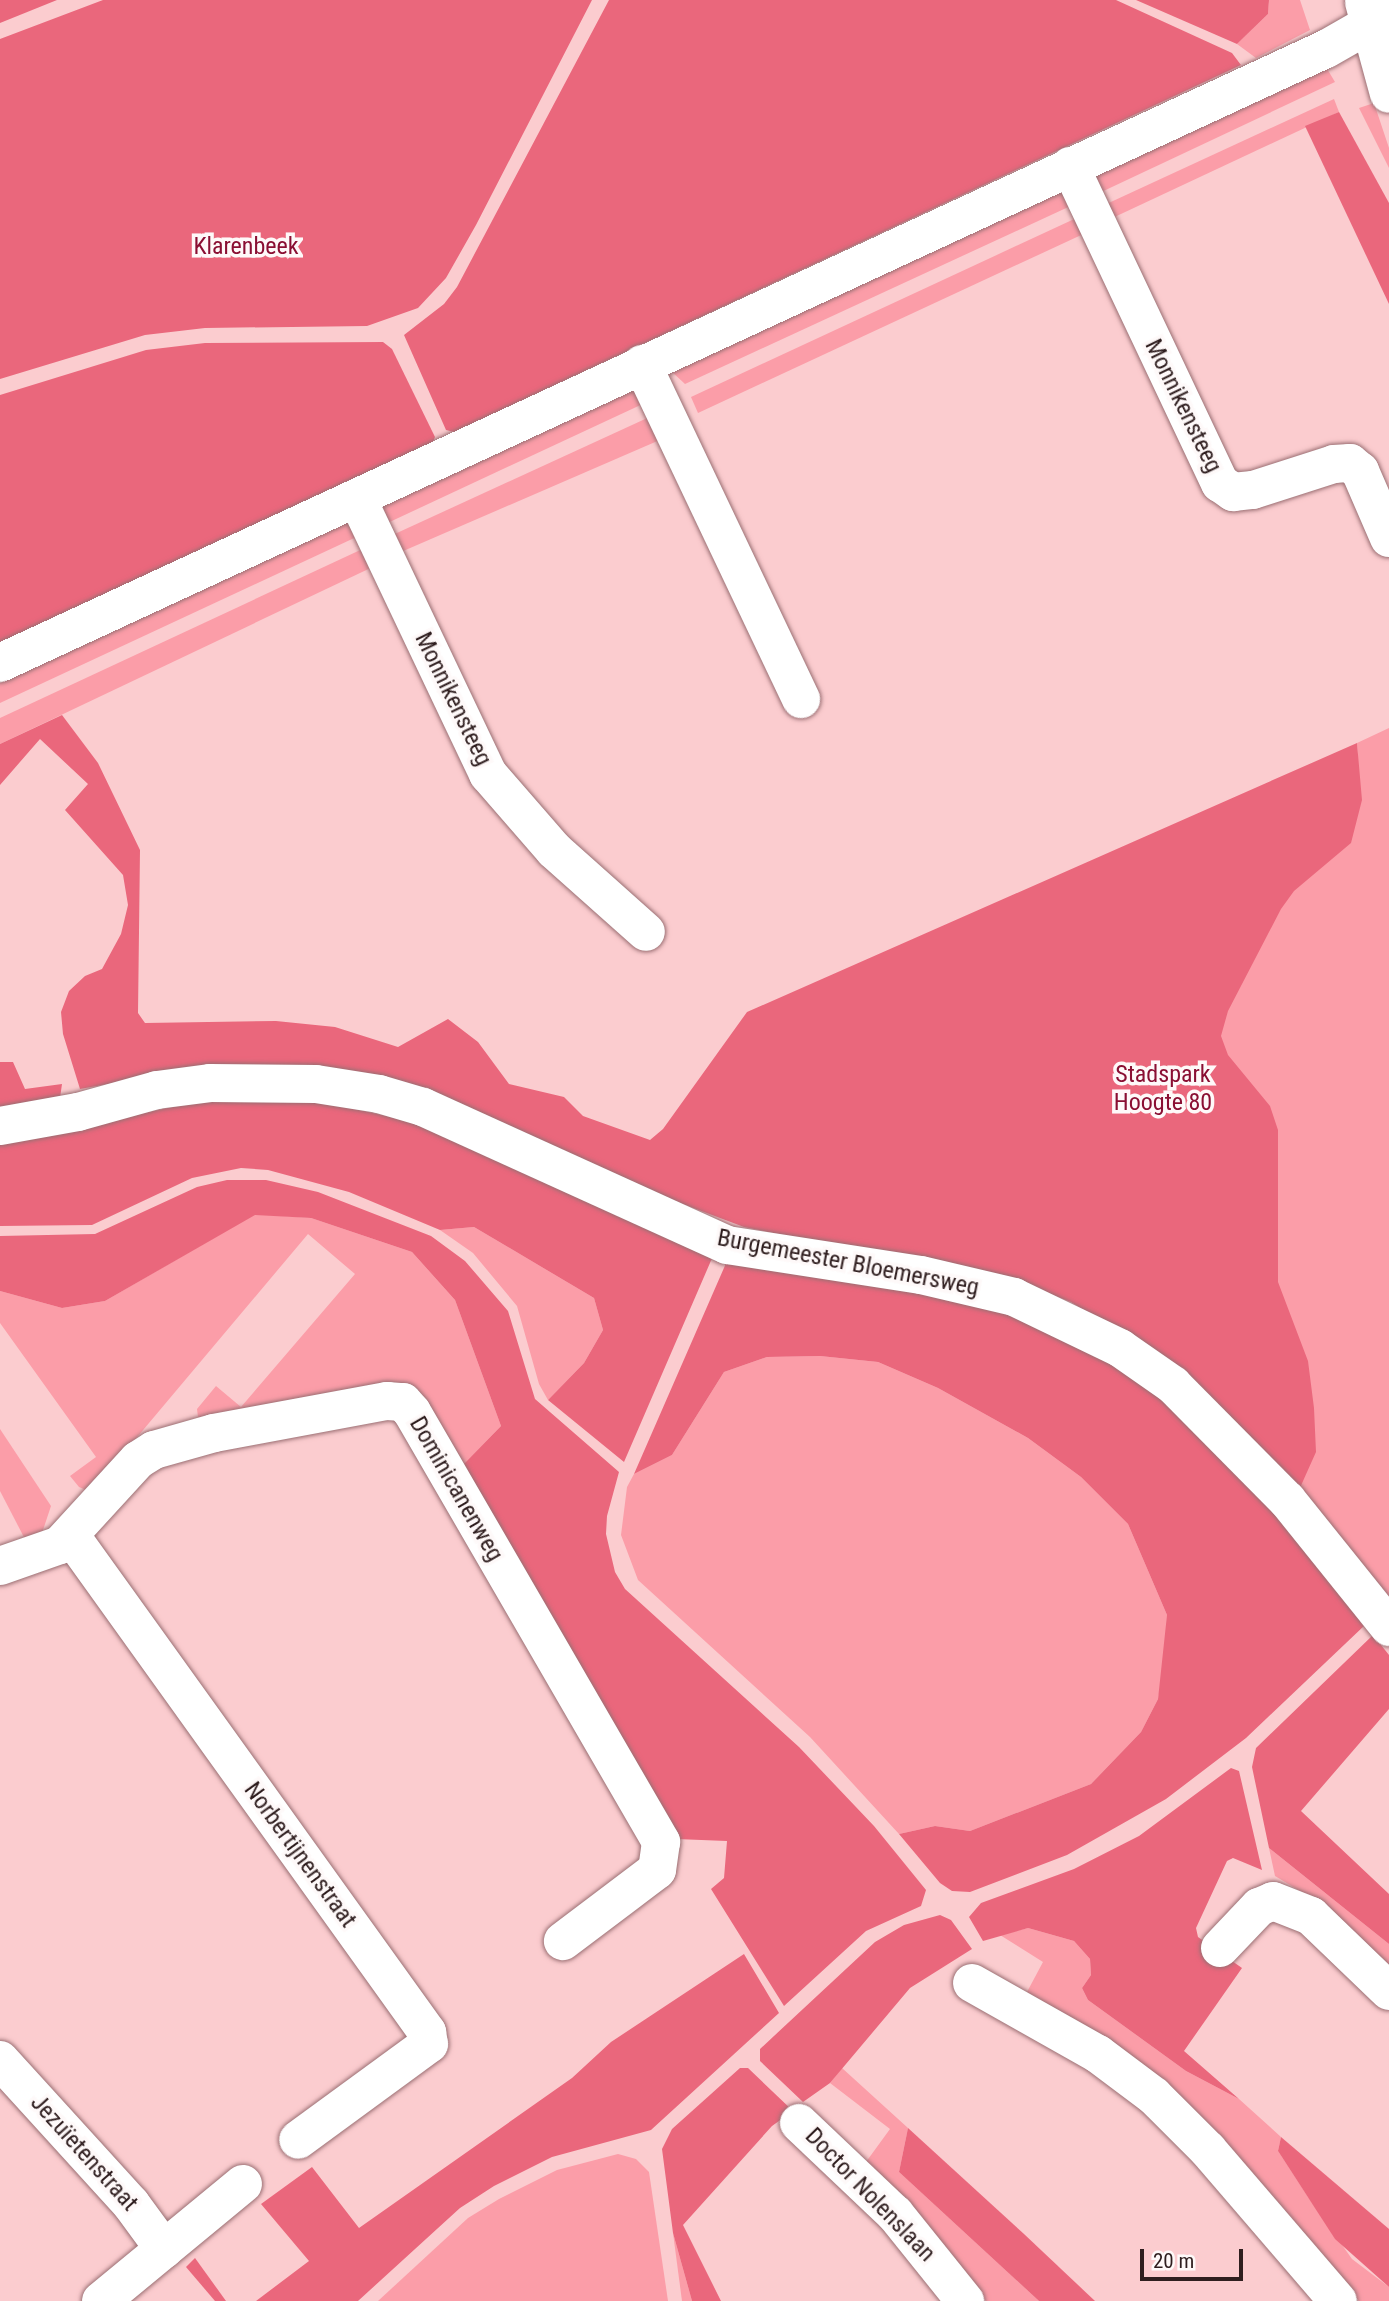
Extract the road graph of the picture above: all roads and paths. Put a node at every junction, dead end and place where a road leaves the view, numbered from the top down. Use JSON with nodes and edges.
{"nodes":[{"id":1,"x":1374,"y":13,"type":"edge"},
{"id":2,"x":1389,"y":94,"type":"edge"},
{"id":3,"x":1070,"y":166,"type":"junction"},
{"id":4,"x":642,"y":364,"type":"junction"},
{"id":5,"x":357,"y":498,"type":"junction"},
{"id":6,"x":1389,"y":538,"type":"edge"},
{"id":7,"x":0,"y":663,"type":"edge"},
{"id":8,"x":801,"y":699,"type":"dead end"},
{"id":9,"x":646,"y":932,"type":"dead end"},
{"id":10,"x":0,"y":1126,"type":"edge"},
{"id":11,"x":71,"y":1536,"type":"junction"},
{"id":12,"x":0,"y":1566,"type":"edge"},
{"id":13,"x":1389,"y":1627,"type":"edge"},
{"id":14,"x":563,"y":1941,"type":"dead end"},
{"id":15,"x":1220,"y":1948,"type":"dead end"},
{"id":16,"x":972,"y":1983,"type":"dead end"},
{"id":17,"x":1389,"y":1991,"type":"edge"},
{"id":18,"x":0,"y":2060,"type":"edge"},
{"id":19,"x":799,"y":2123,"type":"dead end"},
{"id":20,"x":298,"y":2140,"type":"dead end"},
{"id":21,"x":243,"y":2184,"type":"dead end"},
{"id":22,"x":164,"y":2249,"type":"junction"},
{"id":23,"x":102,"y":2301,"type":"edge"},
{"id":24,"x":965,"y":2301,"type":"edge"},
{"id":25,"x":1338,"y":2301,"type":"edge"}],
"edges":[{"from":1,"to":2,"type":"street"},
{"from":1,"to":3,"type":"street"},
{"from":3,"to":4,"type":"street"},
{"from":3,"to":6,"type":"street","name":"Monnikensteeg"},
{"from":4,"to":5,"type":"street"},
{"from":4,"to":8,"type":"street"},
{"from":5,"to":7,"type":"street"},
{"from":5,"to":9,"type":"street","name":"Monnikensteeg"},
{"from":10,"to":13,"type":"street","name":"Burgemeester Bloemersweg"},
{"from":11,"to":12,"type":"street","name":"Dominicanenweg"},
{"from":11,"to":14,"type":"street","name":"Dominicanenweg"},
{"from":11,"to":20,"type":"street","name":"Norbertijnenstraat"},
{"from":15,"to":17,"type":"street"},
{"from":16,"to":25,"type":"street"},
{"from":18,"to":22,"type":"street","name":"Jezuïetenstraat"},
{"from":19,"to":24,"type":"street","name":"Doctor Nolenslaan"},
{"from":21,"to":22,"type":"street"},
{"from":22,"to":23,"type":"street"}]}
